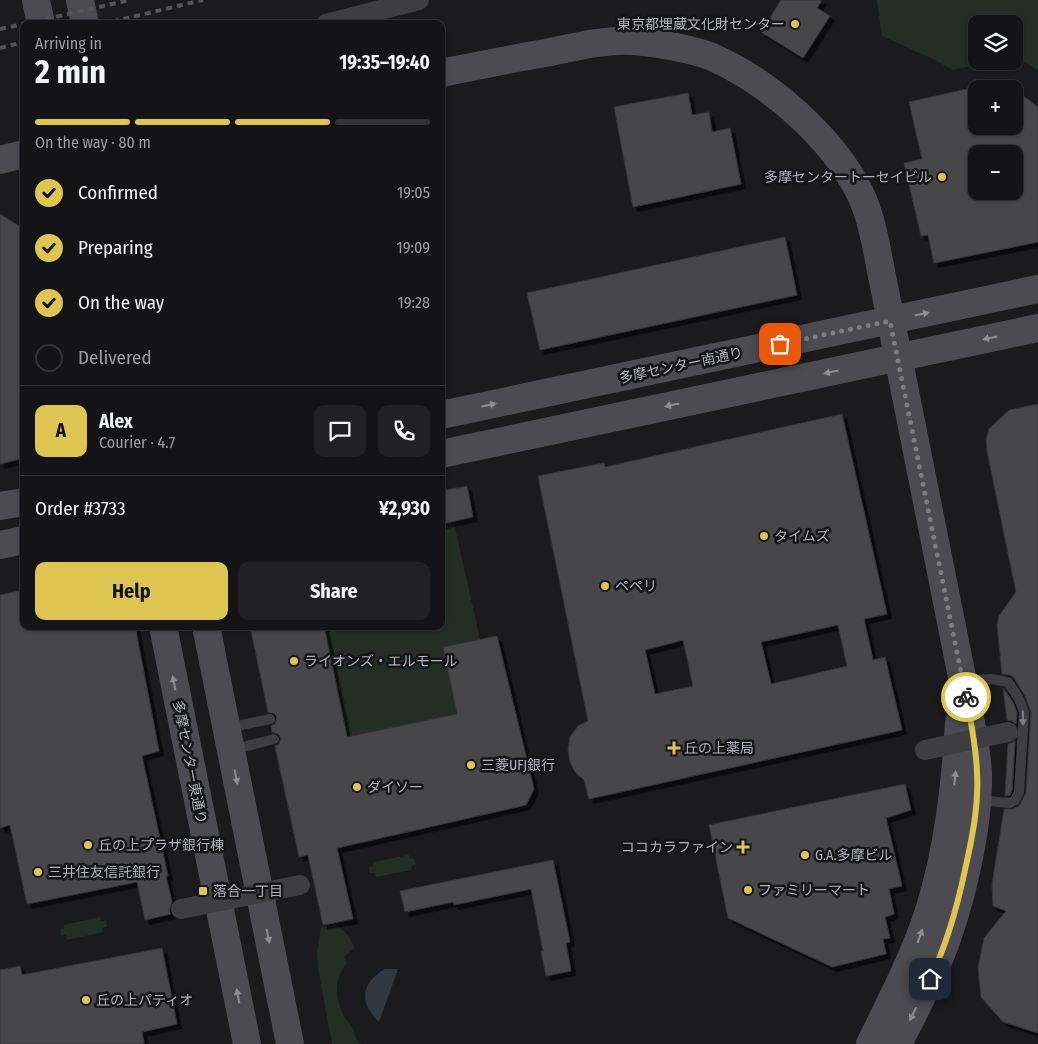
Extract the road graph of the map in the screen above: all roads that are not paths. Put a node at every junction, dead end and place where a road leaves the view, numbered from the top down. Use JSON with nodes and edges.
{"nodes":[{"id":1,"x":36,"y":0,"type":"edge"},
{"id":2,"x":80,"y":0,"type":"edge"},
{"id":3,"x":419,"y":0,"type":"edge"},
{"id":4,"x":40,"y":20,"type":"edge"},
{"id":5,"x":84,"y":20,"type":"edge"},
{"id":6,"x":342,"y":20,"type":"edge"},
{"id":7,"x":445,"y":72,"type":"edge"},
{"id":8,"x":20,"y":155,"type":"edge"},
{"id":9,"x":0,"y":160,"type":"edge"},
{"id":10,"x":1038,"y":289,"type":"edge"},
{"id":11,"x":890,"y":321,"type":"junction"},
{"id":12,"x":1038,"y":328,"type":"edge"},
{"id":13,"x":898,"y":358,"type":"junction"},
{"id":14,"x":445,"y":414,"type":"edge"},
{"id":15,"x":445,"y":453,"type":"edge"},
{"id":16,"x":20,"y":503,"type":"edge"},
{"id":17,"x":0,"y":506,"type":"edge"},
{"id":18,"x":20,"y":541,"type":"edge"},
{"id":19,"x":0,"y":545,"type":"edge"},
{"id":20,"x":164,"y":630,"type":"edge"},
{"id":21,"x":207,"y":630,"type":"edge"},
{"id":22,"x":960,"y":672,"type":"junction"},
{"id":23,"x":270,"y":719,"type":"dead end"},
{"id":24,"x":1008,"y":732,"type":"dead end"},
{"id":25,"x":228,"y":739,"type":"junction"},
{"id":26,"x":274,"y":739,"type":"dead end"},
{"id":27,"x":925,"y":750,"type":"dead end"},
{"id":28,"x":976,"y":800,"type":"junction"},
{"id":29,"x":300,"y":885,"type":"dead end"},
{"id":30,"x":181,"y":909,"type":"dead end"},
{"id":31,"x":247,"y":1044,"type":"edge"},
{"id":32,"x":290,"y":1044,"type":"edge"},
{"id":33,"x":870,"y":1044,"type":"edge"},
{"id":34,"x":898,"y":1044,"type":"edge"}],
"edges":[{"from":1,"to":4,"type":"street"},
{"from":2,"to":5,"type":"street"},
{"from":3,"to":6,"type":"street"},
{"from":7,"to":11,"type":"street"},
{"from":8,"to":9,"type":"street"},
{"from":11,"to":10,"type":"street","name":"多摩センター南通り","one_way":true},
{"from":11,"to":13,"type":"street"},
{"from":14,"to":11,"type":"street","name":"多摩センター南通り","one_way":true},
{"from":12,"to":13,"type":"street","one_way":true},
{"from":13,"to":15,"type":"street","one_way":true},
{"from":13,"to":22,"type":"street"},
{"from":16,"to":17,"type":"street"},
{"from":18,"to":19,"type":"street"},
{"from":31,"to":20,"type":"street","name":"多摩センター東通り","one_way":true},
{"from":21,"to":25,"type":"street"},
{"from":22,"to":28,"type":"street"},
{"from":22,"to":28,"type":"lane","one_way":true},
{"from":33,"to":22,"type":"street","one_way":true},
{"from":23,"to":25,"type":"lane"},
{"from":24,"to":27,"type":"street","bridge":true},
{"from":25,"to":26,"type":"lane"},
{"from":25,"to":32,"type":"street","one_way":true},
{"from":28,"to":34,"type":"street","one_way":true},
{"from":29,"to":30,"type":"street","bridge":true}]}
